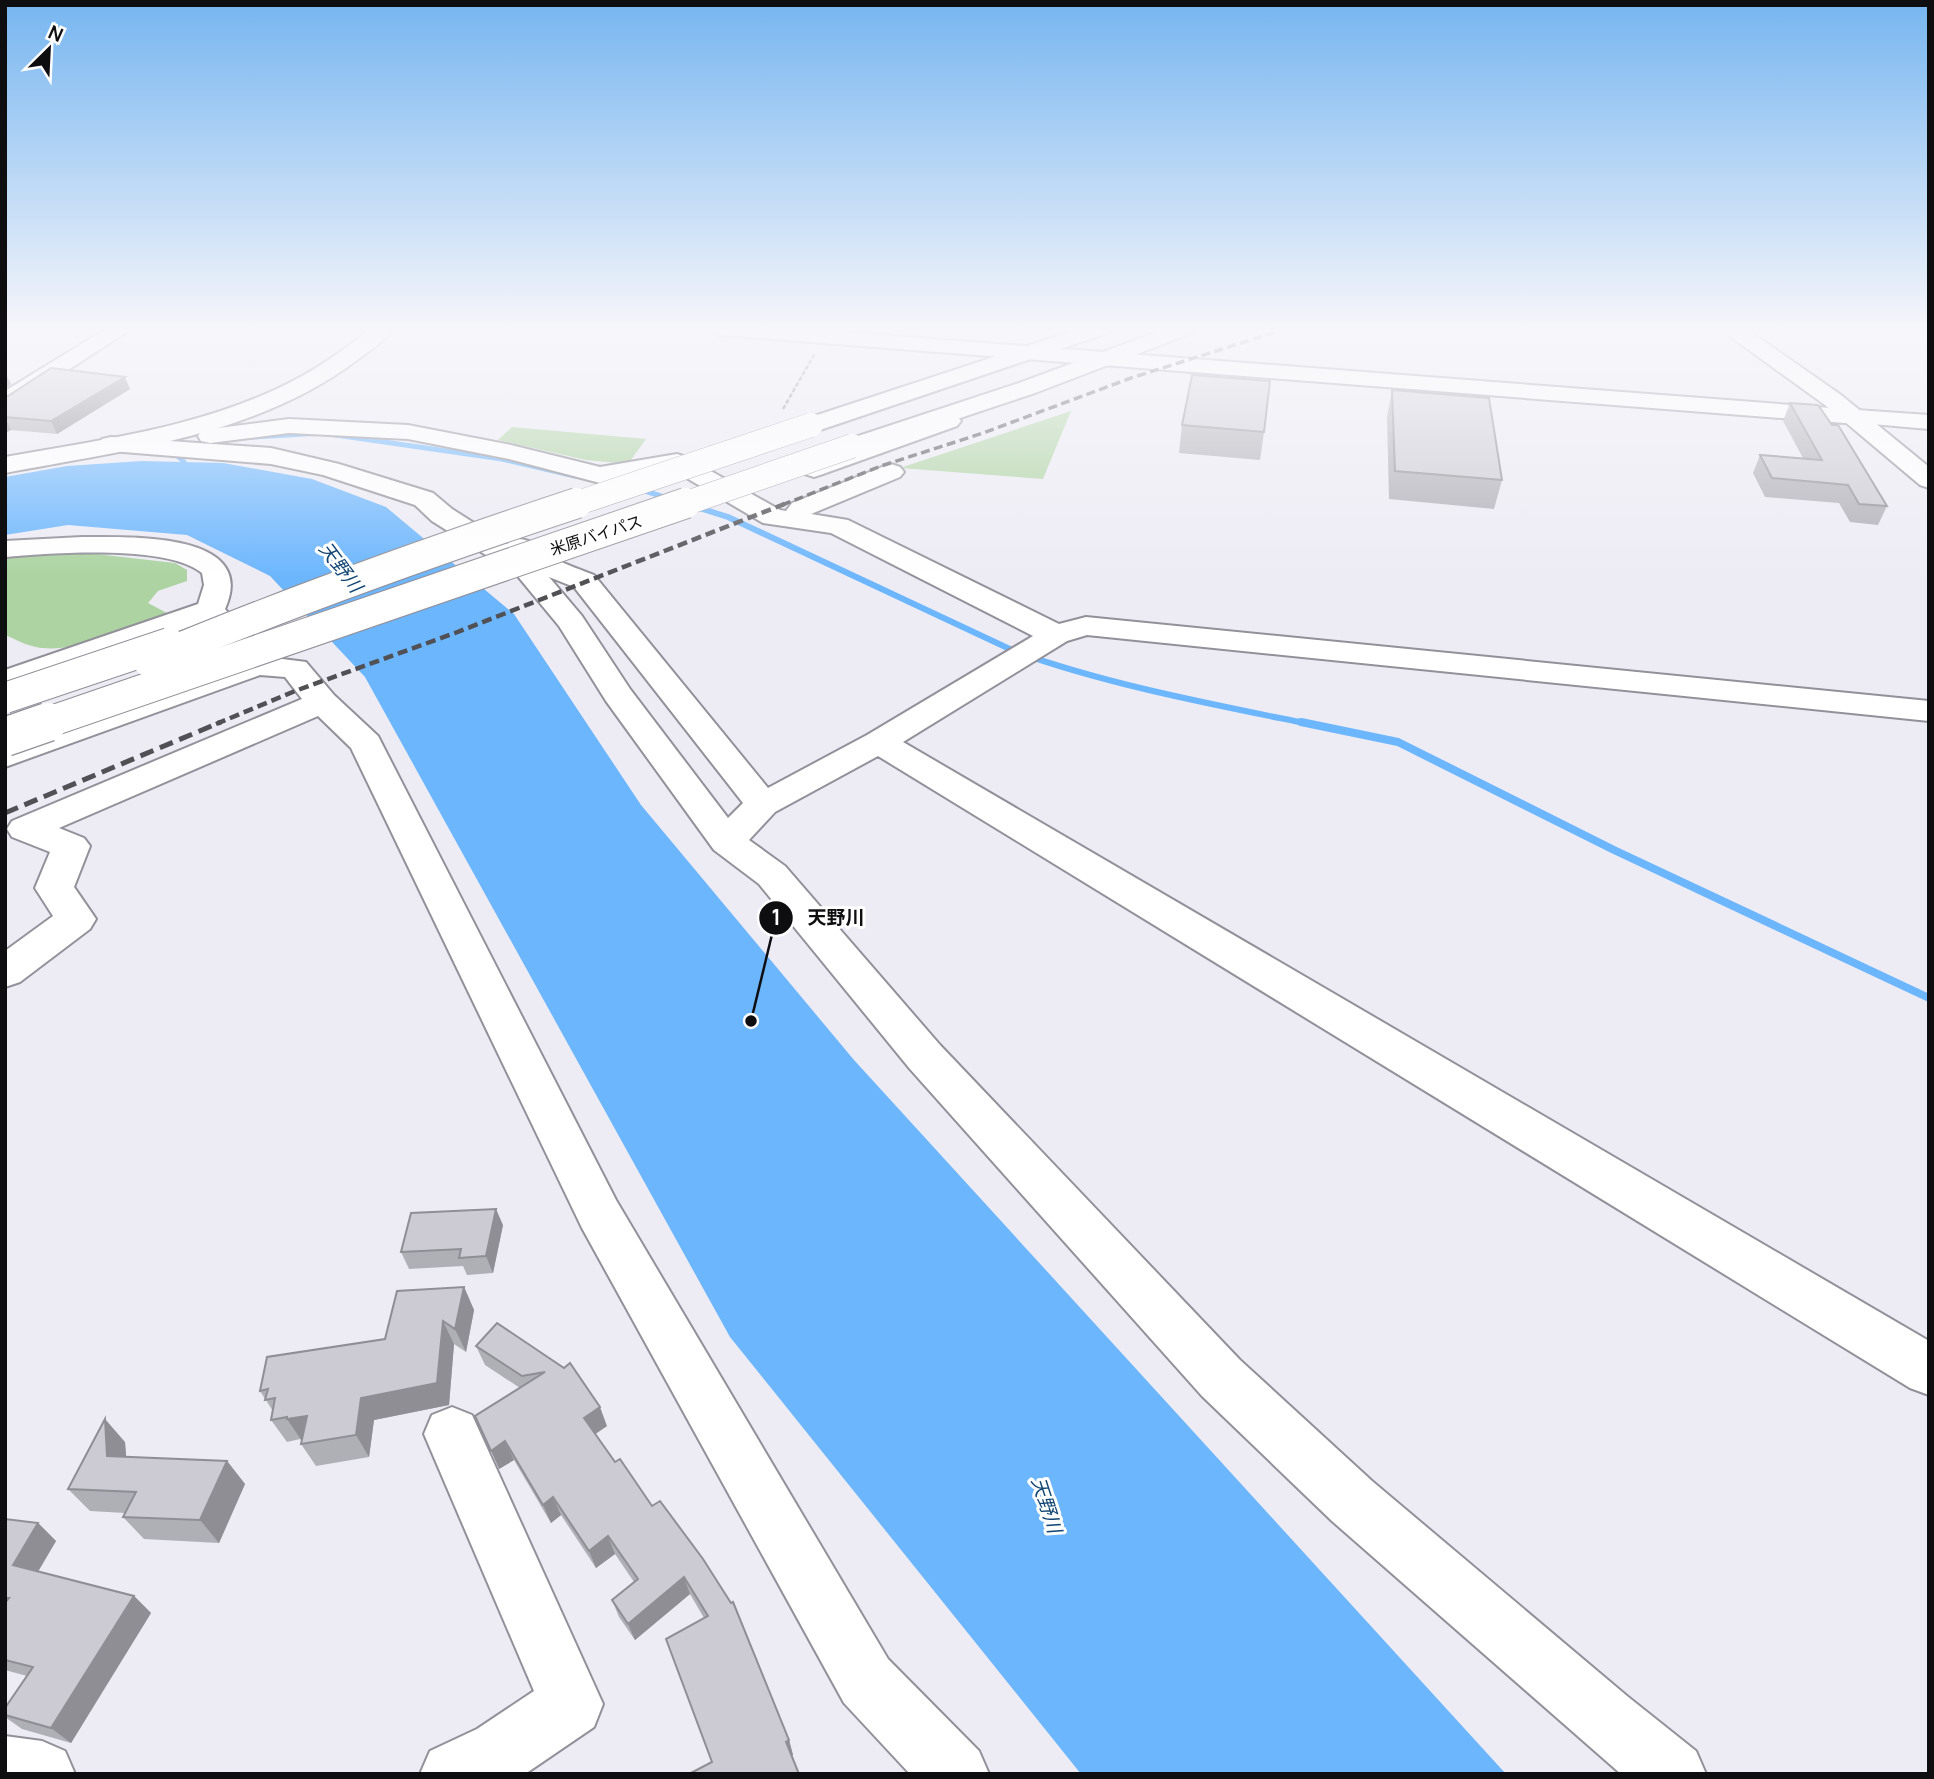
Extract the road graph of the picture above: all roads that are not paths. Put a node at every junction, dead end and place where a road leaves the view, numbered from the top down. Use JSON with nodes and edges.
{"nodes":[{"id":1,"x":240,"y":412,"type":"edge"},
{"id":2,"x":826,"y":412,"type":"edge"},
{"id":3,"x":850,"y":412,"type":"edge"},
{"id":4,"x":955,"y":412,"type":"edge"},
{"id":5,"x":971,"y":412,"type":"edge"},
{"id":6,"x":1792,"y":412,"type":"edge"},
{"id":7,"x":1850,"y":412,"type":"edge"},
{"id":8,"x":1857,"y":417,"type":"junction"},
{"id":9,"x":1929,"y":422,"type":"edge"},
{"id":10,"x":111,"y":444,"type":"junction"},
{"id":11,"x":677,"y":462,"type":"junction"},
{"id":12,"x":5,"y":465,"type":"edge"},
{"id":13,"x":891,"y":472,"type":"dead end"},
{"id":14,"x":1929,"y":480,"type":"edge"},
{"id":15,"x":736,"y":496,"type":"junction"},
{"id":16,"x":442,"y":515,"type":"junction"},
{"id":17,"x":794,"y":520,"type":"junction"},
{"id":18,"x":5,"y":549,"type":"edge"},
{"id":19,"x":275,"y":608,"type":"junction"},
{"id":20,"x":210,"y":610,"type":"junction"},
{"id":21,"x":1056,"y":635,"type":"junction"},
{"id":22,"x":257,"y":665,"type":"junction"},
{"id":23,"x":5,"y":681,"type":"edge"},
{"id":24,"x":5,"y":698,"type":"edge"},
{"id":25,"x":322,"y":702,"type":"junction"},
{"id":26,"x":1929,"y":711,"type":"edge"},
{"id":27,"x":5,"y":716,"type":"edge"},
{"id":28,"x":5,"y":737,"type":"edge"},
{"id":29,"x":879,"y":742,"type":"junction"},
{"id":30,"x":5,"y":757,"type":"edge"},
{"id":31,"x":762,"y":804,"type":"junction"},
{"id":32,"x":727,"y":842,"type":"junction"},
{"id":33,"x":5,"y":972,"type":"edge"},
{"id":34,"x":1929,"y":1370,"type":"edge"},
{"id":35,"x":452,"y":1434,"type":"dead end"},
{"id":36,"x":5,"y":1769,"type":"edge"},
{"id":37,"x":42,"y":1774,"type":"edge"},
{"id":38,"x":453,"y":1774,"type":"edge"},
{"id":39,"x":956,"y":1774,"type":"edge"},
{"id":40,"x":1673,"y":1774,"type":"edge"}],
"edges":[{"from":1,"to":10,"type":"main road"},
{"from":2,"to":11,"type":"main road"},
{"from":3,"to":19,"type":"main road","name":"米原バイパス","bridge":true},
{"from":4,"to":28,"type":"main road","name":"米原バイパス","bridge":true},
{"from":5,"to":15,"type":"main road"},
{"from":6,"to":8,"type":"main road"},
{"from":7,"to":8,"type":"main road"},
{"from":8,"to":9,"type":"main road"},
{"from":8,"to":14,"type":"main road"},
{"from":10,"to":11,"type":"main road"},
{"from":10,"to":12,"type":"main road"},
{"from":10,"to":16,"type":"main road"},
{"from":11,"to":15,"type":"main road"},
{"from":13,"to":17,"type":"main road"},
{"from":15,"to":17,"type":"main road"},
{"from":16,"to":31,"type":"main road"},
{"from":16,"to":32,"type":"main road"},
{"from":17,"to":21,"type":"main road"},
{"from":18,"to":20,"type":"main road"},
{"from":19,"to":24,"type":"main road","bridge":true},
{"from":19,"to":27,"type":"main road","name":"米原バイパス","bridge":true},
{"from":20,"to":22,"type":"main road"},
{"from":20,"to":23,"type":"main road"},
{"from":21,"to":26,"type":"main road"},
{"from":21,"to":29,"type":"main road"},
{"from":22,"to":25,"type":"main road"},
{"from":22,"to":30,"type":"main road"},
{"from":25,"to":33,"type":"main road"},
{"from":25,"to":39,"type":"main road"},
{"from":29,"to":31,"type":"main road"},
{"from":29,"to":34,"type":"main road"},
{"from":31,"to":32,"type":"main road"},
{"from":32,"to":40,"type":"main road"},
{"from":35,"to":38,"type":"main road"},
{"from":36,"to":37,"type":"main road"}]}
